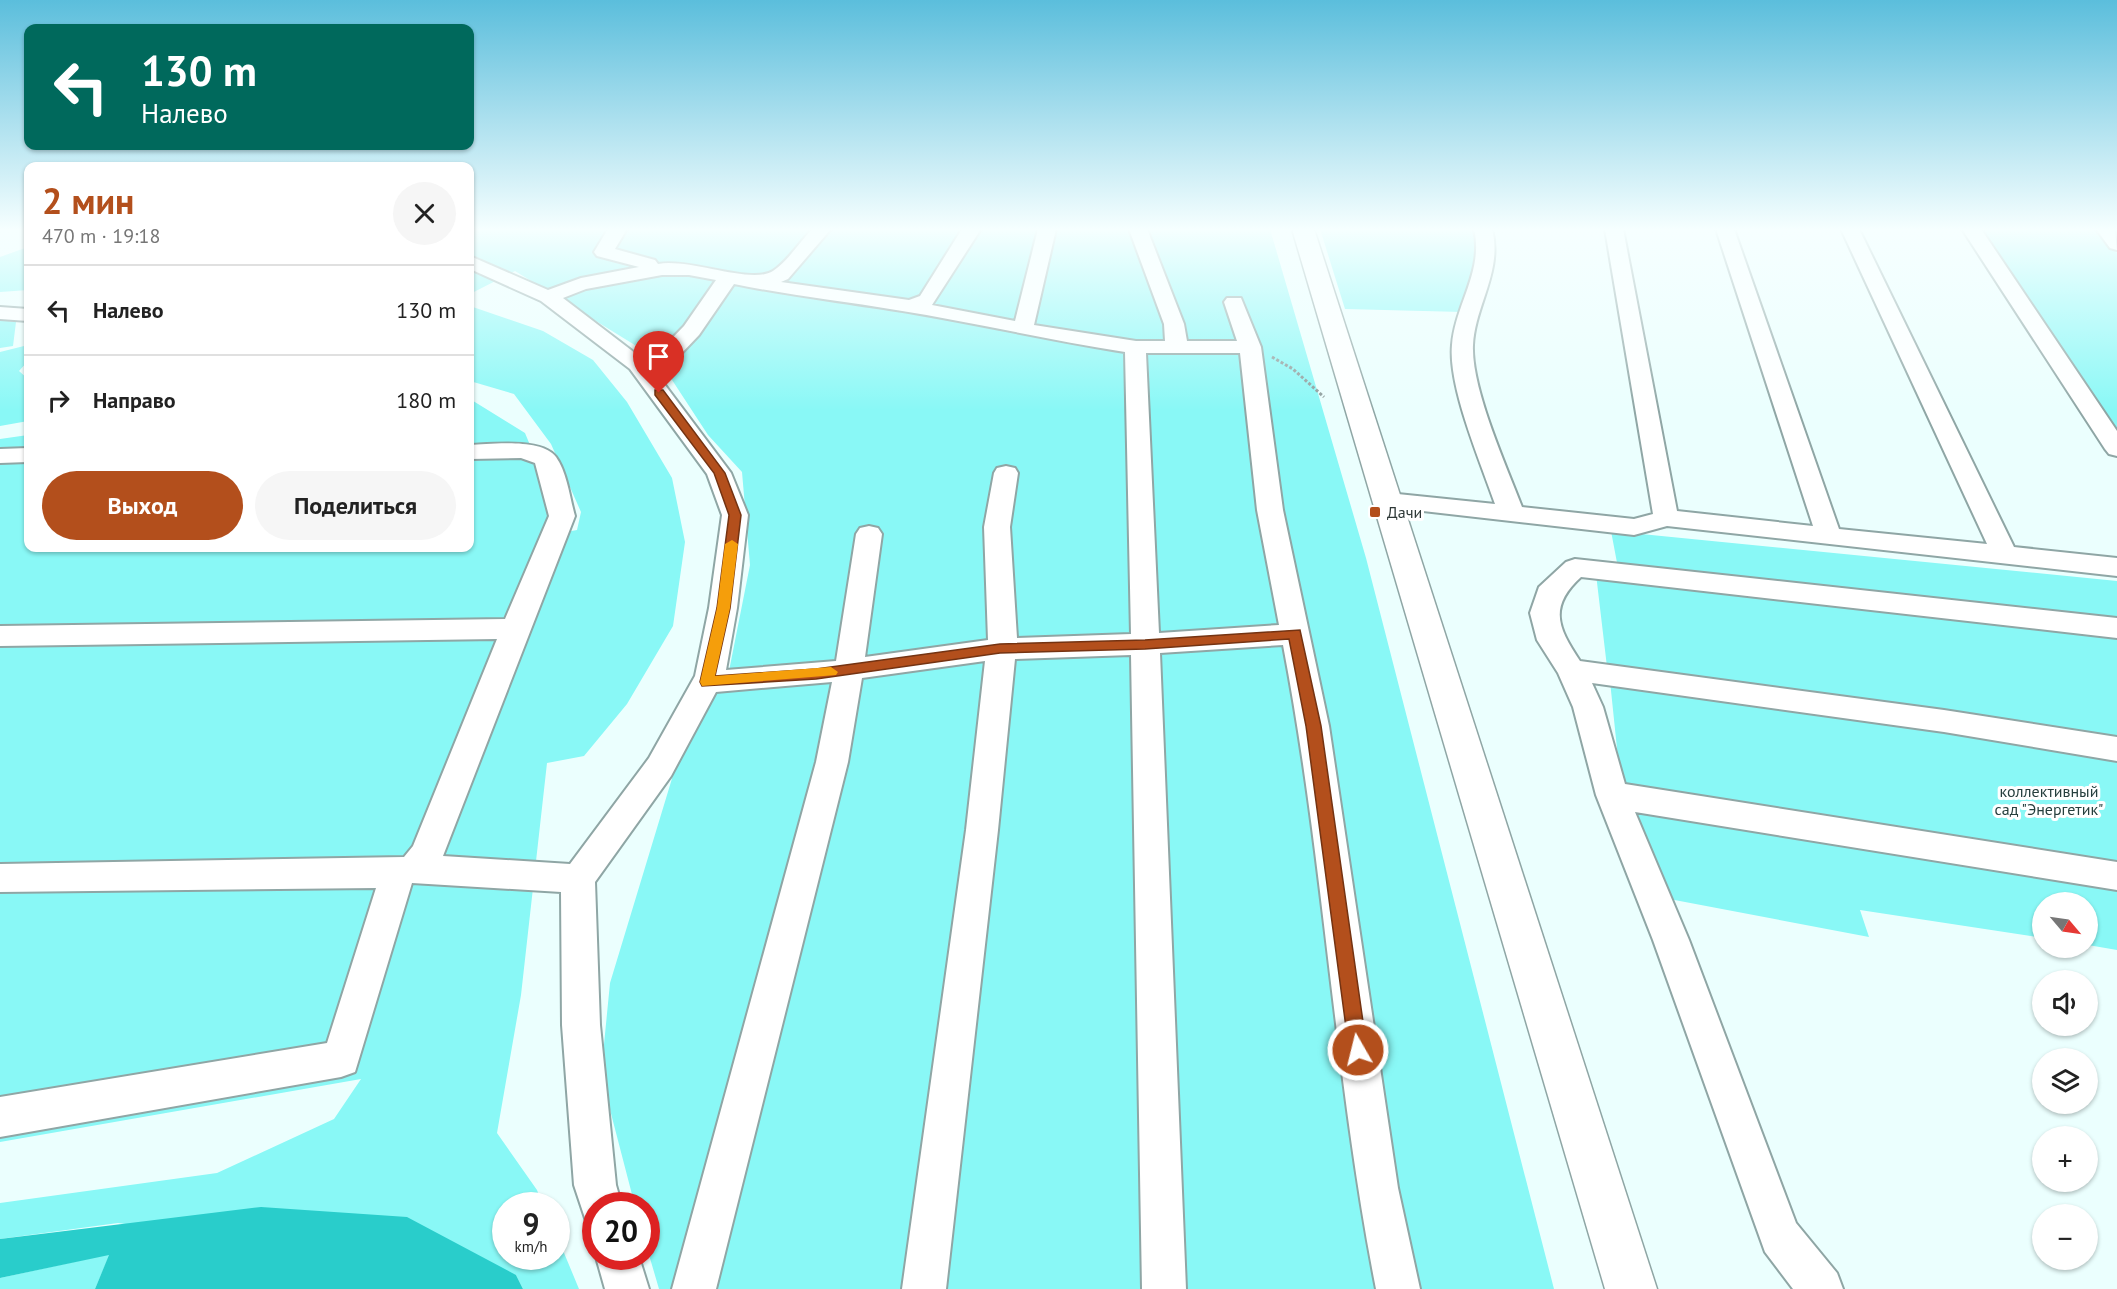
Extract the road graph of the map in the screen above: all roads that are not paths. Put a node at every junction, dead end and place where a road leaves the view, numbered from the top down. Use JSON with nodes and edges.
{"nodes":[{"id":1,"x":531,"y":289,"type":"edge"},
{"id":2,"x":568,"y":289,"type":"edge"},
{"id":3,"x":721,"y":289,"type":"edge"},
{"id":4,"x":785,"y":289,"type":"edge"},
{"id":5,"x":934,"y":289,"type":"edge"},
{"id":6,"x":1033,"y":289,"type":"edge"},
{"id":7,"x":1161,"y":289,"type":"edge"},
{"id":8,"x":1322,"y":289,"type":"edge"},
{"id":9,"x":1476,"y":289,"type":"edge"},
{"id":10,"x":1625,"y":289,"type":"edge"},
{"id":11,"x":1745,"y":289,"type":"edge"},
{"id":12,"x":1878,"y":289,"type":"edge"},
{"id":13,"x":2010,"y":289,"type":"edge"},
{"id":14,"x":548,"y":297,"type":"junction"},
{"id":15,"x":1234,"y":303,"type":"dead end"},
{"id":16,"x":911,"y":307,"type":"junction"},
{"id":17,"x":0,"y":313,"type":"edge"},
{"id":18,"x":24,"y":315,"type":"edge"},
{"id":19,"x":1023,"y":329,"type":"junction"},
{"id":20,"x":1136,"y":346,"type":"junction"},
{"id":21,"x":1250,"y":347,"type":"junction"},
{"id":22,"x":1177,"y":348,"type":"junction"},
{"id":23,"x":646,"y":376,"type":"junction"},
{"id":24,"x":2117,"y":449,"type":"edge"},
{"id":25,"x":474,"y":452,"type":"edge"},
{"id":26,"x":24,"y":455,"type":"edge"},
{"id":27,"x":0,"y":456,"type":"edge"},
{"id":28,"x":1006,"y":473,"type":"dead end"},
{"id":29,"x":1388,"y":501,"type":"junction"},
{"id":30,"x":1511,"y":513,"type":"junction"},
{"id":31,"x":1666,"y":518,"type":"junction"},
{"id":32,"x":869,"y":534,"type":"dead end"},
{"id":33,"x":1829,"y":536,"type":"junction"},
{"id":34,"x":2005,"y":555,"type":"junction"},
{"id":35,"x":2117,"y":567,"type":"edge"},
{"id":36,"x":2117,"y":628,"type":"edge"},
{"id":37,"x":515,"y":629,"type":"junction"},
{"id":38,"x":1295,"y":634,"type":"junction"},
{"id":39,"x":0,"y":636,"type":"edge"},
{"id":40,"x":1145,"y":644,"type":"junction"},
{"id":41,"x":1000,"y":649,"type":"junction"},
{"id":42,"x":849,"y":669,"type":"junction"},
{"id":43,"x":1571,"y":670,"type":"junction"},
{"id":44,"x":707,"y":682,"type":"junction"},
{"id":45,"x":2117,"y":749,"type":"edge"},
{"id":46,"x":1612,"y":795,"type":"junction"},
{"id":47,"x":406,"y":870,"type":"junction"},
{"id":48,"x":2117,"y":876,"type":"edge"},
{"id":49,"x":0,"y":878,"type":"edge"},
{"id":50,"x":578,"y":879,"type":"junction"},
{"id":51,"x":0,"y":1116,"type":"edge"},
{"id":52,"x":597,"y":1192,"type":"edge"},
{"id":53,"x":621,"y":1270,"type":"edge"},
{"id":54,"x":627,"y":1289,"type":"edge"},
{"id":55,"x":693,"y":1289,"type":"edge"},
{"id":56,"x":924,"y":1289,"type":"edge"},
{"id":57,"x":1164,"y":1289,"type":"edge"},
{"id":58,"x":1398,"y":1289,"type":"edge"},
{"id":59,"x":1631,"y":1289,"type":"edge"},
{"id":60,"x":1821,"y":1289,"type":"edge"}],
"edges":[{"from":1,"to":14,"type":"street"},
{"from":2,"to":14,"type":"street"},
{"from":3,"to":23,"type":"street"},
{"from":4,"to":16,"type":"street"},
{"from":5,"to":16,"type":"street"},
{"from":6,"to":19,"type":"street"},
{"from":7,"to":22,"type":"street"},
{"from":8,"to":29,"type":"main road"},
{"from":9,"to":30,"type":"street"},
{"from":10,"to":31,"type":"street"},
{"from":11,"to":33,"type":"street"},
{"from":12,"to":34,"type":"street"},
{"from":13,"to":24,"type":"street"},
{"from":14,"to":23,"type":"street"},
{"from":15,"to":21,"type":"street"},
{"from":16,"to":19,"type":"street"},
{"from":17,"to":18,"type":"street"},
{"from":19,"to":20,"type":"street"},
{"from":20,"to":22,"type":"street"},
{"from":20,"to":40,"type":"street"},
{"from":21,"to":22,"type":"street"},
{"from":21,"to":38,"type":"street"},
{"from":23,"to":44,"type":"street"},
{"from":25,"to":37,"type":"street"},
{"from":26,"to":27,"type":"street"},
{"from":28,"to":41,"type":"street"},
{"from":29,"to":30,"type":"street"},
{"from":29,"to":59,"type":"main road"},
{"from":30,"to":31,"type":"street"},
{"from":31,"to":33,"type":"street"},
{"from":32,"to":42,"type":"street"},
{"from":33,"to":34,"type":"street"},
{"from":34,"to":35,"type":"street"},
{"from":36,"to":43,"type":"street"},
{"from":37,"to":39,"type":"street"},
{"from":37,"to":47,"type":"street"},
{"from":38,"to":40,"type":"street"},
{"from":38,"to":58,"type":"street"},
{"from":40,"to":41,"type":"street"},
{"from":40,"to":57,"type":"street"},
{"from":41,"to":42,"type":"street"},
{"from":41,"to":56,"type":"street"},
{"from":42,"to":44,"type":"street"},
{"from":42,"to":55,"type":"street"},
{"from":43,"to":45,"type":"street"},
{"from":43,"to":46,"type":"street"},
{"from":44,"to":50,"type":"street"},
{"from":46,"to":48,"type":"street"},
{"from":46,"to":60,"type":"street"},
{"from":47,"to":49,"type":"street"},
{"from":47,"to":50,"type":"street"},
{"from":47,"to":51,"type":"street"},
{"from":50,"to":52,"type":"street"},
{"from":53,"to":54,"type":"street"}]}
